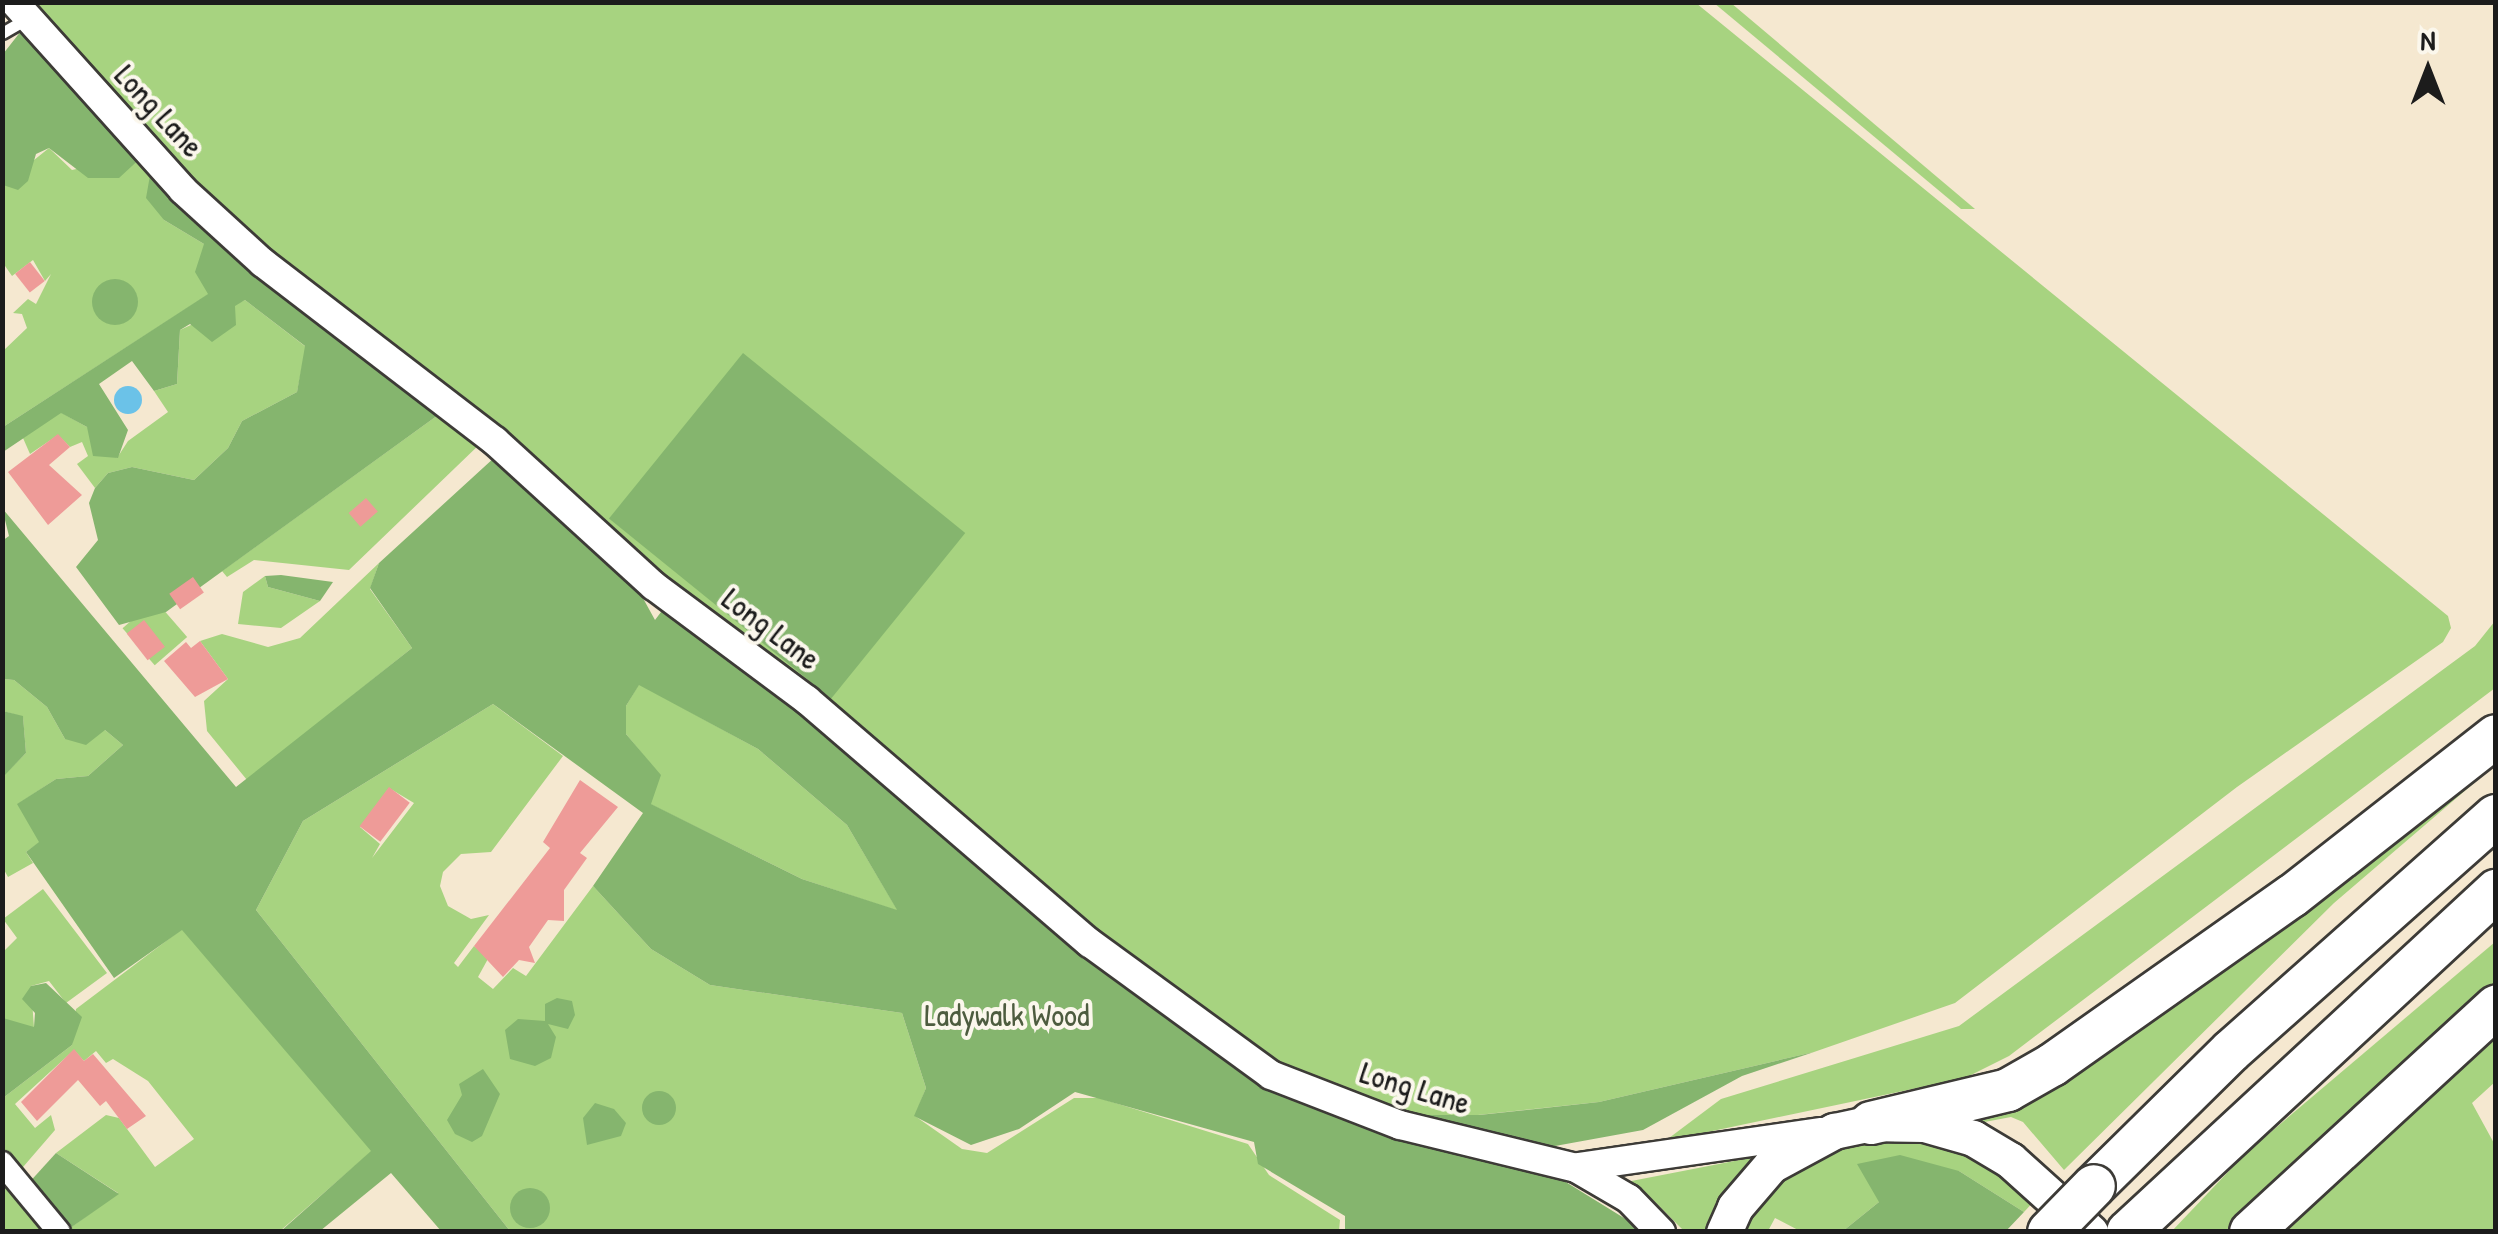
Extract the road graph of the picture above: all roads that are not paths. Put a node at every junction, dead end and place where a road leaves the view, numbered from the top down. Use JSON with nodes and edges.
{"nodes":[{"id":1,"x":14,"y":18,"type":"edge"},
{"id":2,"x":2496,"y":736,"type":"edge"},
{"id":3,"x":2496,"y":816,"type":"edge"},
{"id":4,"x":2496,"y":891,"type":"edge"},
{"id":5,"x":2496,"y":1007,"type":"edge"},
{"id":6,"x":1852,"y":1127,"type":"junction"},
{"id":7,"x":2,"y":1163,"type":"edge"},
{"id":8,"x":1576,"y":1168,"type":"junction"},
{"id":9,"x":2131,"y":1228,"type":"edge"},
{"id":10,"x":59,"y":1232,"type":"edge"},
{"id":11,"x":1661,"y":1232,"type":"edge"},
{"id":12,"x":1724,"y":1232,"type":"edge"},
{"id":13,"x":2049,"y":1232,"type":"edge"},
{"id":14,"x":2090,"y":1232,"type":"edge"},
{"id":15,"x":2250,"y":1232,"type":"edge"}],
"edges":[{"from":1,"to":8,"type":"street","name":"Long Lane"},
{"from":2,"to":6,"type":"highway"},
{"from":3,"to":13,"type":"highway","bridge":true},
{"from":4,"to":9,"type":"highway"},
{"from":5,"to":15,"type":"highway"},
{"from":6,"to":8,"type":"street","name":"Long Lane"},
{"from":6,"to":12,"type":"main road"},
{"from":6,"to":14,"type":"main road"},
{"from":7,"to":10,"type":"street"},
{"from":8,"to":11,"type":"street","name":"Long Lane"}]}
